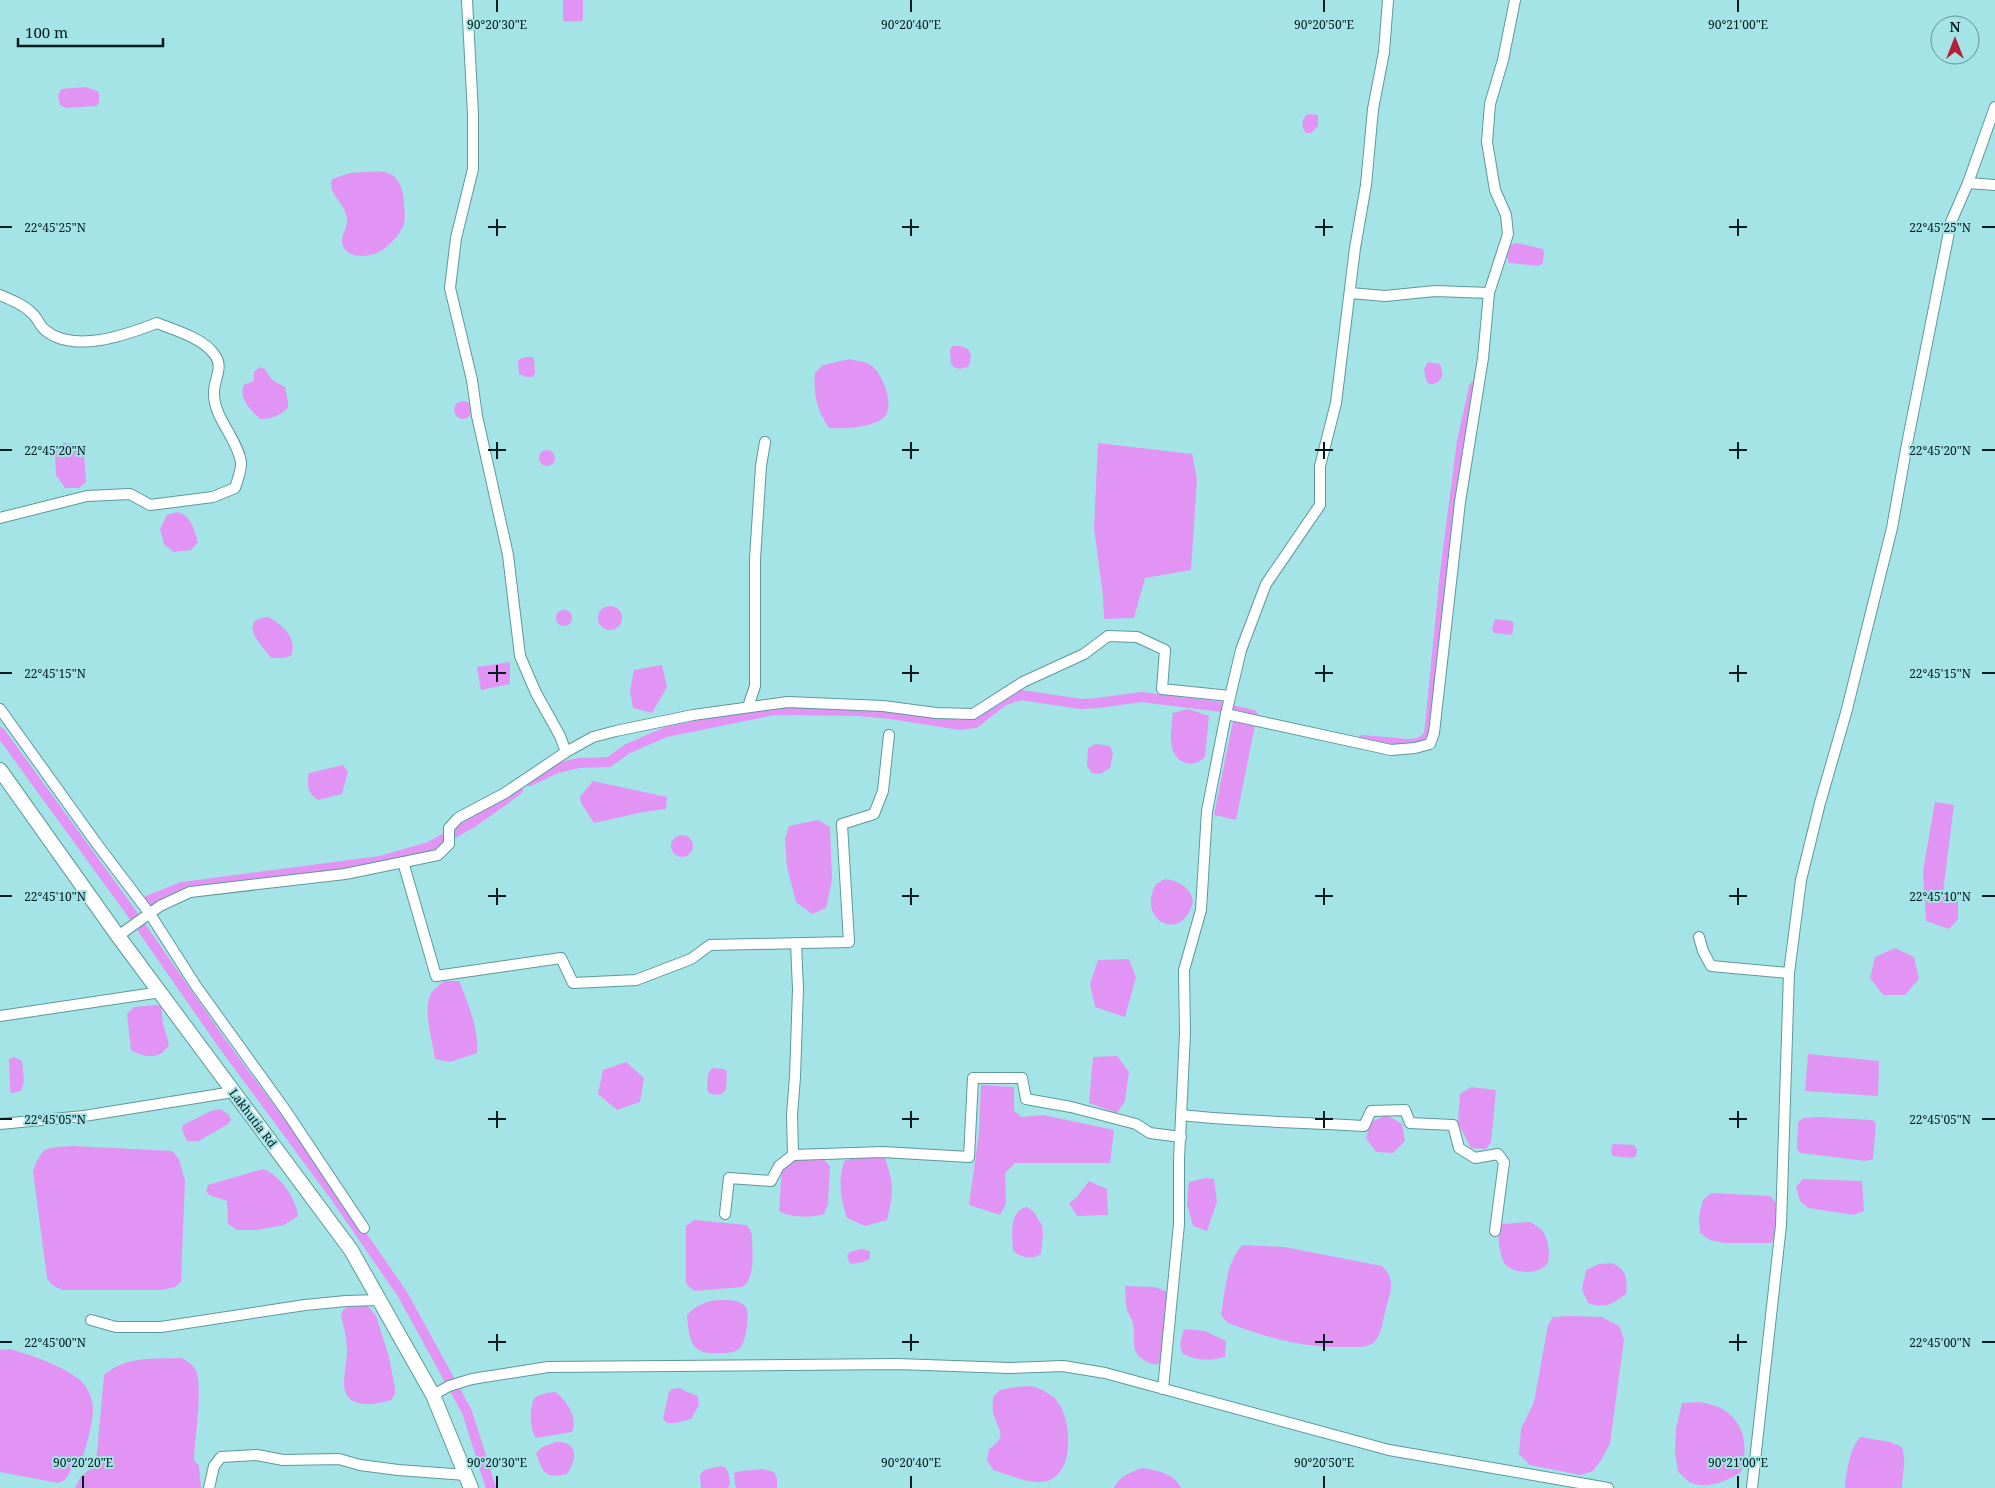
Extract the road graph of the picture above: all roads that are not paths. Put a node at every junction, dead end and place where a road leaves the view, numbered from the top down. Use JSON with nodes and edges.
{"nodes":[{"id":1,"x":467,"y":0,"type":"edge"},
{"id":2,"x":1388,"y":0,"type":"edge"},
{"id":3,"x":1515,"y":0,"type":"edge"},
{"id":4,"x":1995,"y":107,"type":"edge"},
{"id":5,"x":1968,"y":183,"type":"junction"},
{"id":6,"x":1995,"y":185,"type":"edge"},
{"id":7,"x":1350,"y":293,"type":"junction"},
{"id":8,"x":1489,"y":293,"type":"junction"},
{"id":9,"x":0,"y":295,"type":"edge"},
{"id":10,"x":765,"y":442,"type":"dead end"},
{"id":11,"x":0,"y":518,"type":"edge"},
{"id":12,"x":1230,"y":696,"type":"junction"},
{"id":13,"x":748,"y":707,"type":"junction"},
{"id":14,"x":0,"y":709,"type":"edge"},
{"id":15,"x":1226,"y":714,"type":"junction"},
{"id":16,"x":889,"y":736,"type":"dead end"},
{"id":17,"x":566,"y":752,"type":"junction"},
{"id":18,"x":0,"y":770,"type":"edge"},
{"id":19,"x":403,"y":862,"type":"junction"},
{"id":20,"x":150,"y":914,"type":"junction"},
{"id":21,"x":118,"y":936,"type":"junction"},
{"id":22,"x":1699,"y":937,"type":"dead end"},
{"id":23,"x":796,"y":943,"type":"junction"},
{"id":24,"x":1789,"y":973,"type":"junction"},
{"id":25,"x":161,"y":992,"type":"junction"},
{"id":26,"x":0,"y":1016,"type":"edge"},
{"id":27,"x":233,"y":1092,"type":"junction"},
{"id":28,"x":1182,"y":1114,"type":"junction"},
{"id":29,"x":0,"y":1124,"type":"edge"},
{"id":30,"x":1181,"y":1137,"type":"junction"},
{"id":31,"x":793,"y":1155,"type":"junction"},
{"id":32,"x":725,"y":1214,"type":"dead end"},
{"id":33,"x":364,"y":1228,"type":"dead end"},
{"id":34,"x":1496,"y":1231,"type":"dead end"},
{"id":35,"x":380,"y":1300,"type":"junction"},
{"id":36,"x":91,"y":1320,"type":"dead end"},
{"id":37,"x":1163,"y":1389,"type":"junction"},
{"id":38,"x":433,"y":1395,"type":"junction"},
{"id":39,"x":469,"y":1482,"type":"edge"},
{"id":40,"x":1588,"y":1487,"type":"edge"},
{"id":41,"x":209,"y":1488,"type":"edge"},
{"id":42,"x":1608,"y":1488,"type":"edge"},
{"id":43,"x":1752,"y":1488,"type":"edge"}],
"edges":[{"from":1,"to":17,"type":"street"},
{"from":2,"to":7,"type":"street"},
{"from":3,"to":8,"type":"street"},
{"from":4,"to":5,"type":"street"},
{"from":5,"to":6,"type":"street"},
{"from":5,"to":24,"type":"street"},
{"from":7,"to":8,"type":"street"},
{"from":7,"to":12,"type":"street"},
{"from":8,"to":15,"type":"street"},
{"from":9,"to":11,"type":"street"},
{"from":10,"to":13,"type":"street"},
{"from":12,"to":13,"type":"street"},
{"from":12,"to":15,"type":"street"},
{"from":13,"to":17,"type":"street"},
{"from":14,"to":20,"type":"street"},
{"from":15,"to":28,"type":"street"},
{"from":16,"to":23,"type":"street"},
{"from":17,"to":19,"type":"street"},
{"from":18,"to":21,"type":"street","name":"Lakhutia Rd"},
{"from":19,"to":20,"type":"street"},
{"from":19,"to":23,"type":"street"},
{"from":20,"to":21,"type":"street"},
{"from":20,"to":33,"type":"street"},
{"from":21,"to":25,"type":"street","name":"Lakhutia Rd"},
{"from":22,"to":24,"type":"street"},
{"from":23,"to":31,"type":"street"},
{"from":24,"to":43,"type":"street"},
{"from":25,"to":26,"type":"street"},
{"from":25,"to":27,"type":"street","name":"Lakhutia Rd"},
{"from":27,"to":29,"type":"street"},
{"from":27,"to":35,"type":"street","name":"Lakhutia Rd"},
{"from":28,"to":30,"type":"street"},
{"from":28,"to":34,"type":"street"},
{"from":30,"to":31,"type":"street"},
{"from":30,"to":37,"type":"street"},
{"from":31,"to":32,"type":"street"},
{"from":35,"to":36,"type":"street"},
{"from":35,"to":38,"type":"street","name":"Lakhutia Rd"},
{"from":37,"to":38,"type":"street"},
{"from":37,"to":40,"type":"street"},
{"from":38,"to":39,"type":"street","name":"Lakhutia Rd"},
{"from":39,"to":41,"type":"street"},
{"from":40,"to":42,"type":"street"}]}
